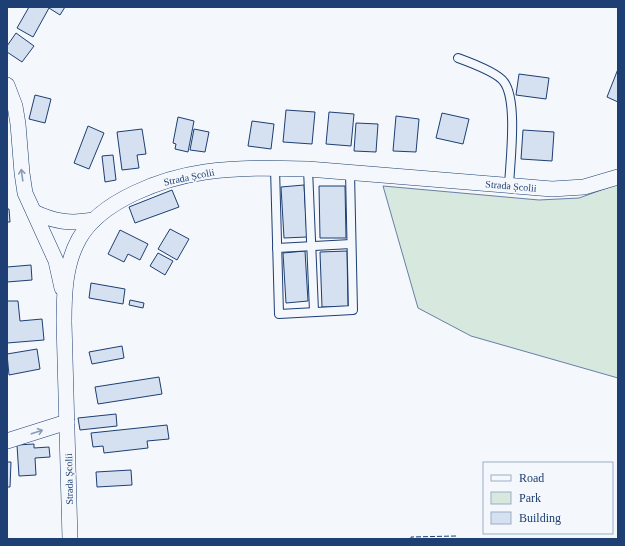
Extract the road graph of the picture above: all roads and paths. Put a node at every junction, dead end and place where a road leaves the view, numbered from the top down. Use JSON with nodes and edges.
{"nodes":[{"id":1,"x":458,"y":58,"type":"dead end"},
{"id":2,"x":7,"y":85,"type":"edge"},
{"id":3,"x":275,"y":168,"type":"junction"},
{"id":4,"x":308,"y":169,"type":"junction"},
{"id":5,"x":350,"y":173,"type":"junction"},
{"id":6,"x":618,"y":177,"type":"edge"},
{"id":7,"x":509,"y":186,"type":"junction"},
{"id":8,"x":34,"y":212,"type":"junction"},
{"id":9,"x":94,"y":220,"type":"junction"},
{"id":10,"x":352,"y":244,"type":"junction"},
{"id":11,"x":311,"y":246,"type":"junction"},
{"id":12,"x":277,"y":248,"type":"junction"},
{"id":13,"x":64,"y":298,"type":"junction"},
{"id":14,"x":314,"y":311,"type":"junction"},
{"id":15,"x":67,"y":422,"type":"junction"},
{"id":16,"x":7,"y":441,"type":"edge"},
{"id":17,"x":70,"y":539,"type":"edge"}],
"edges":[{"from":1,"to":7,"type":"lane"},
{"from":8,"to":2,"type":"street","one_way":true},
{"from":3,"to":4,"type":"street","name":"Strada Școlii"},
{"from":3,"to":9,"type":"street","name":"Strada Școlii"},
{"from":3,"to":12,"type":"lane"},
{"from":4,"to":5,"type":"street","name":"Strada Școlii"},
{"from":4,"to":11,"type":"lane"},
{"from":5,"to":7,"type":"street","name":"Strada Școlii"},
{"from":5,"to":10,"type":"lane"},
{"from":6,"to":7,"type":"street","name":"Strada Școlii"},
{"from":8,"to":9,"type":"street"},
{"from":8,"to":13,"type":"street"},
{"from":9,"to":13,"type":"street","name":"Strada Școlii"},
{"from":10,"to":11,"type":"lane"},
{"from":10,"to":14,"type":"lane"},
{"from":11,"to":12,"type":"lane"},
{"from":11,"to":14,"type":"lane"},
{"from":12,"to":14,"type":"lane"},
{"from":13,"to":15,"type":"street","name":"Strada Școlii"},
{"from":16,"to":15,"type":"street","one_way":true},
{"from":15,"to":17,"type":"street","name":"Strada Școlii"}]}
